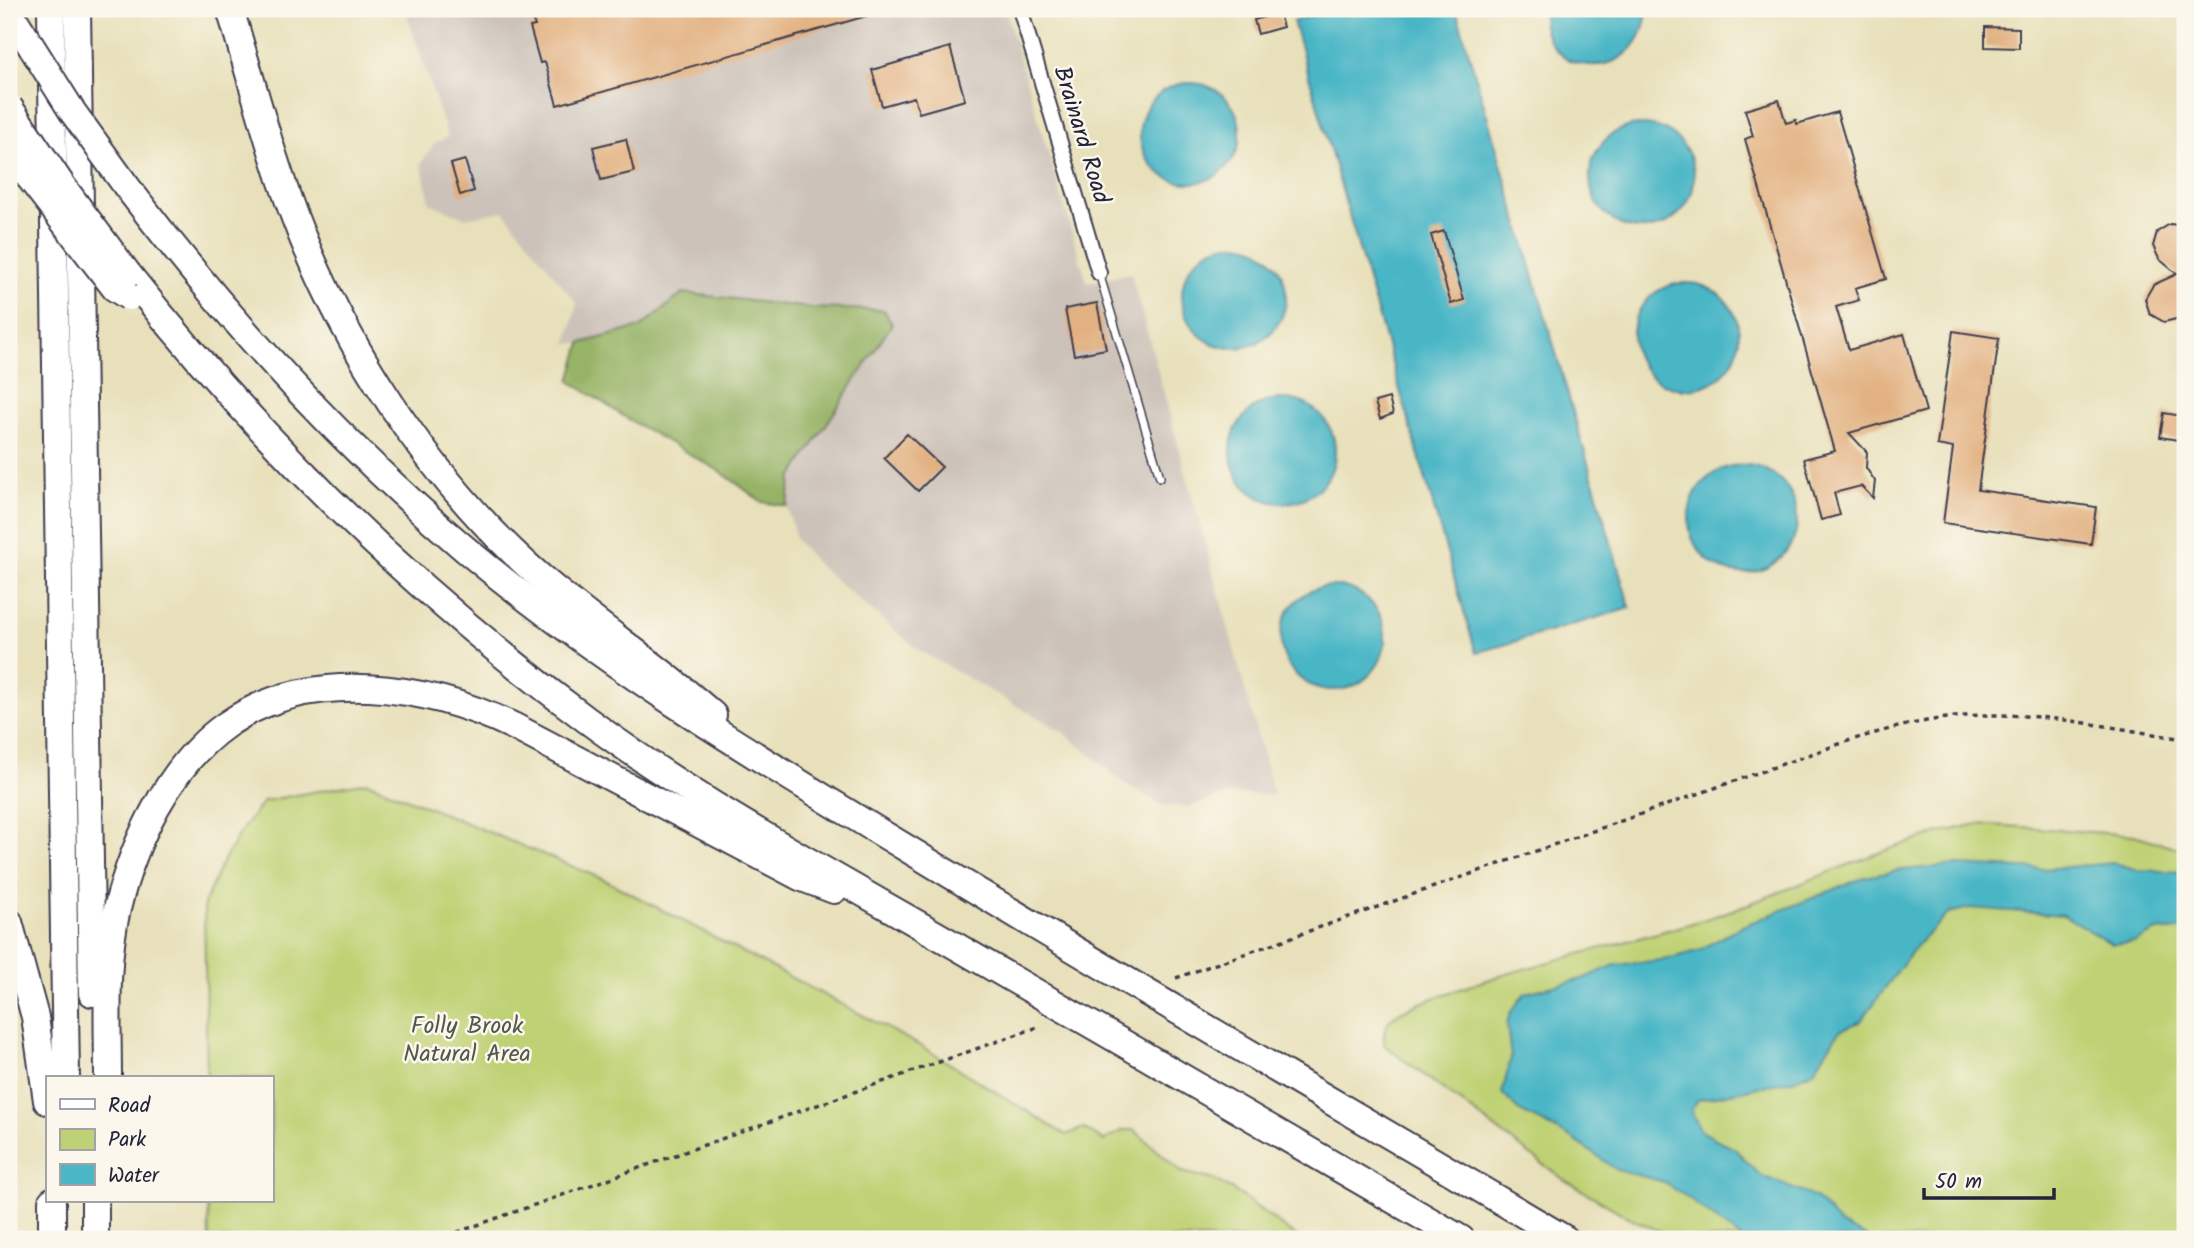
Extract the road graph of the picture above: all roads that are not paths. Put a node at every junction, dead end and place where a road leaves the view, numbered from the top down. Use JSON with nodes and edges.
{"nodes":[{"id":1,"x":51,"y":9,"type":"edge"},
{"id":2,"x":77,"y":9,"type":"edge"},
{"id":3,"x":230,"y":9,"type":"edge"},
{"id":4,"x":1020,"y":9,"type":"edge"},
{"id":5,"x":9,"y":11,"type":"edge"},
{"id":6,"x":9,"y":107,"type":"edge"},
{"id":7,"x":9,"y":151,"type":"edge"},
{"id":8,"x":1099,"y":273,"type":"joint"},
{"id":9,"x":128,"y":285,"type":"junction"},
{"id":10,"x":1160,"y":477,"type":"dead end"},
{"id":11,"x":772,"y":767,"type":"junction"},
{"id":12,"x":900,"y":914,"type":"junction"},
{"id":13,"x":9,"y":922,"type":"edge"},
{"id":14,"x":66,"y":1076,"type":"edge"},
{"id":15,"x":93,"y":1076,"type":"edge"},
{"id":16,"x":108,"y":1076,"type":"edge"},
{"id":17,"x":46,"y":1094,"type":"edge"},
{"id":18,"x":52,"y":1202,"type":"edge"},
{"id":19,"x":68,"y":1202,"type":"edge"},
{"id":20,"x":95,"y":1202,"type":"edge"},
{"id":21,"x":52,"y":1239,"type":"edge"},
{"id":22,"x":68,"y":1239,"type":"edge"},
{"id":23,"x":95,"y":1239,"type":"edge"},
{"id":24,"x":1461,"y":1239,"type":"edge"},
{"id":25,"x":1566,"y":1239,"type":"edge"}],
"edges":[{"from":1,"to":14,"type":"highway"},
{"from":2,"to":15,"type":"highway"},
{"from":3,"to":11,"type":"highway"},
{"from":4,"to":8,"type":"street","name":"Brainard Road"},
{"from":5,"to":11,"type":"highway","bridge":true},
{"from":6,"to":9,"type":"highway","bridge":true},
{"from":7,"to":9,"type":"highway","bridge":true},
{"from":8,"to":10,"type":"lane"},
{"from":9,"to":12,"type":"highway"},
{"from":11,"to":25,"type":"highway"},
{"from":12,"to":16,"type":"highway"},
{"from":12,"to":24,"type":"highway"},
{"from":13,"to":17,"type":"highway"},
{"from":18,"to":21,"type":"highway"},
{"from":19,"to":22,"type":"highway"},
{"from":20,"to":23,"type":"highway"}]}
